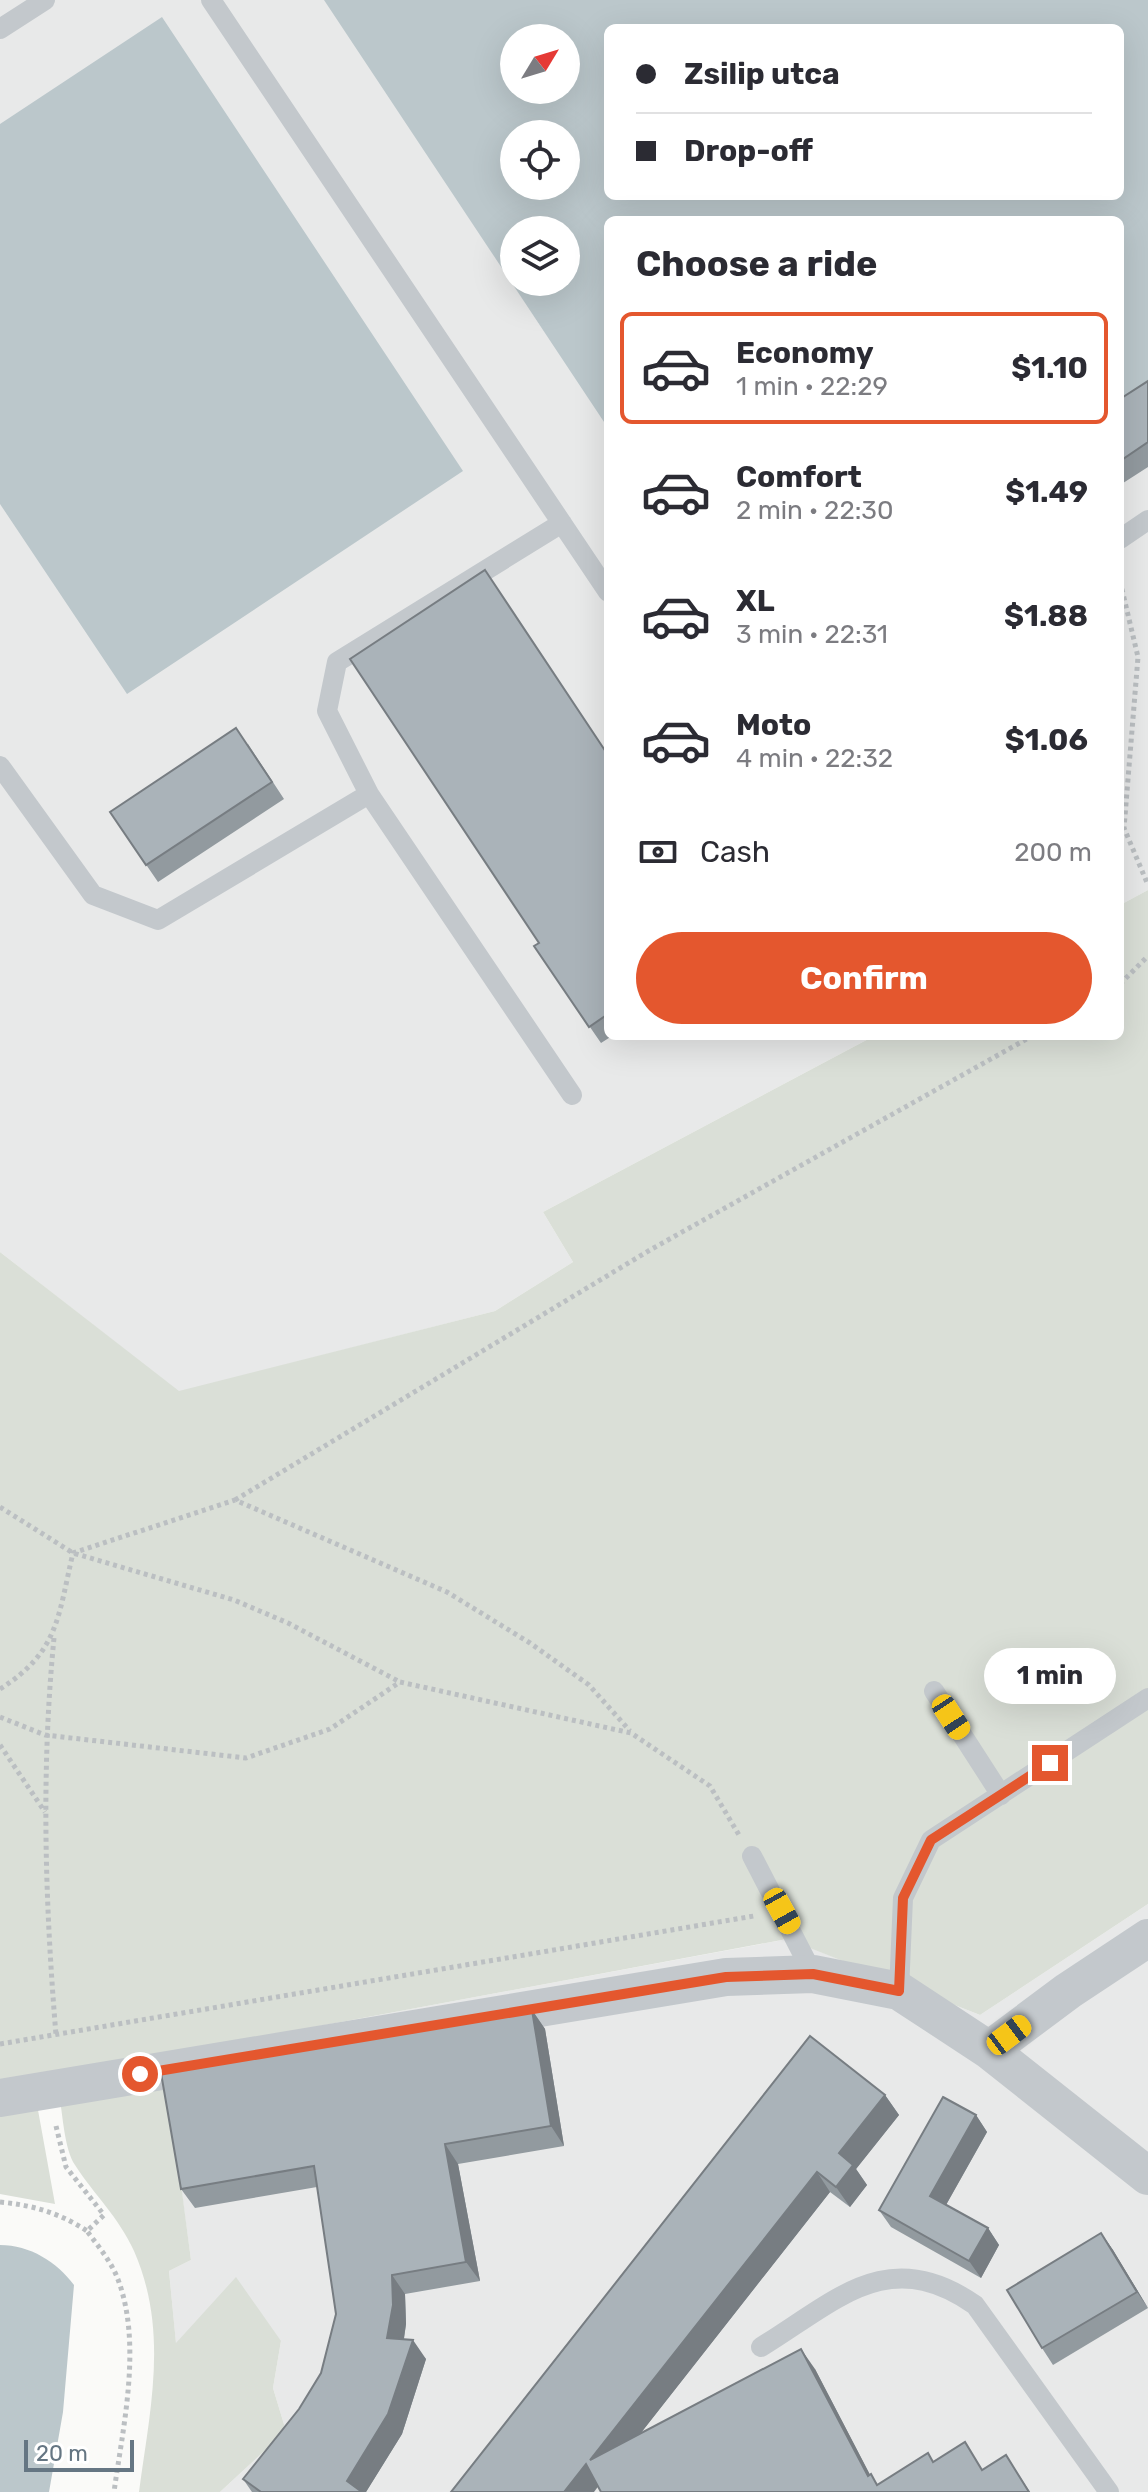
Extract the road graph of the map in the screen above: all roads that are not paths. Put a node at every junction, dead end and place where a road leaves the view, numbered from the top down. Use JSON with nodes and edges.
{"nodes":[{"id":1,"x":45,"y":0,"type":"edge"},
{"id":2,"x":211,"y":0,"type":"edge"},
{"id":3,"x":0,"y":29,"type":"edge"},
{"id":4,"x":1148,"y":520,"type":"edge"},
{"id":5,"x":562,"y":523,"type":"junction"},
{"id":6,"x":1124,"y":536,"type":"edge"},
{"id":7,"x":604,"y":586,"type":"edge"},
{"id":8,"x":0,"y":766,"type":"edge"},
{"id":9,"x":369,"y":794,"type":"junction"},
{"id":10,"x":572,"y":1095,"type":"dead end"},
{"id":11,"x":934,"y":1691,"type":"dead end"},
{"id":12,"x":1148,"y":1698,"type":"edge"},
{"id":13,"x":1001,"y":1795,"type":"junction"},
{"id":14,"x":752,"y":1856,"type":"road end"},
{"id":15,"x":1148,"y":1938,"type":"edge"},
{"id":16,"x":813,"y":1974,"type":"junction"},
{"id":17,"x":899,"y":1991,"type":"junction"},
{"id":18,"x":989,"y":2050,"type":"junction"},
{"id":19,"x":0,"y":2098,"type":"edge"},
{"id":20,"x":1148,"y":2176,"type":"edge"},
{"id":21,"x":761,"y":2347,"type":"dead end"},
{"id":22,"x":1109,"y":2492,"type":"edge"}],
"edges":[{"from":1,"to":3,"type":"lane"},
{"from":2,"to":5,"type":"lane"},
{"from":4,"to":6,"type":"lane"},
{"from":5,"to":7,"type":"lane"},
{"from":5,"to":9,"type":"lane"},
{"from":8,"to":9,"type":"lane"},
{"from":9,"to":10,"type":"lane"},
{"from":11,"to":13,"type":"lane"},
{"from":12,"to":13,"type":"lane"},
{"from":13,"to":17,"type":"lane"},
{"from":14,"to":16,"type":"lane"},
{"from":15,"to":18,"type":"street"},
{"from":16,"to":17,"type":"street"},
{"from":16,"to":19,"type":"street"},
{"from":17,"to":18,"type":"street"},
{"from":18,"to":20,"type":"street"},
{"from":21,"to":22,"type":"lane"}]}
